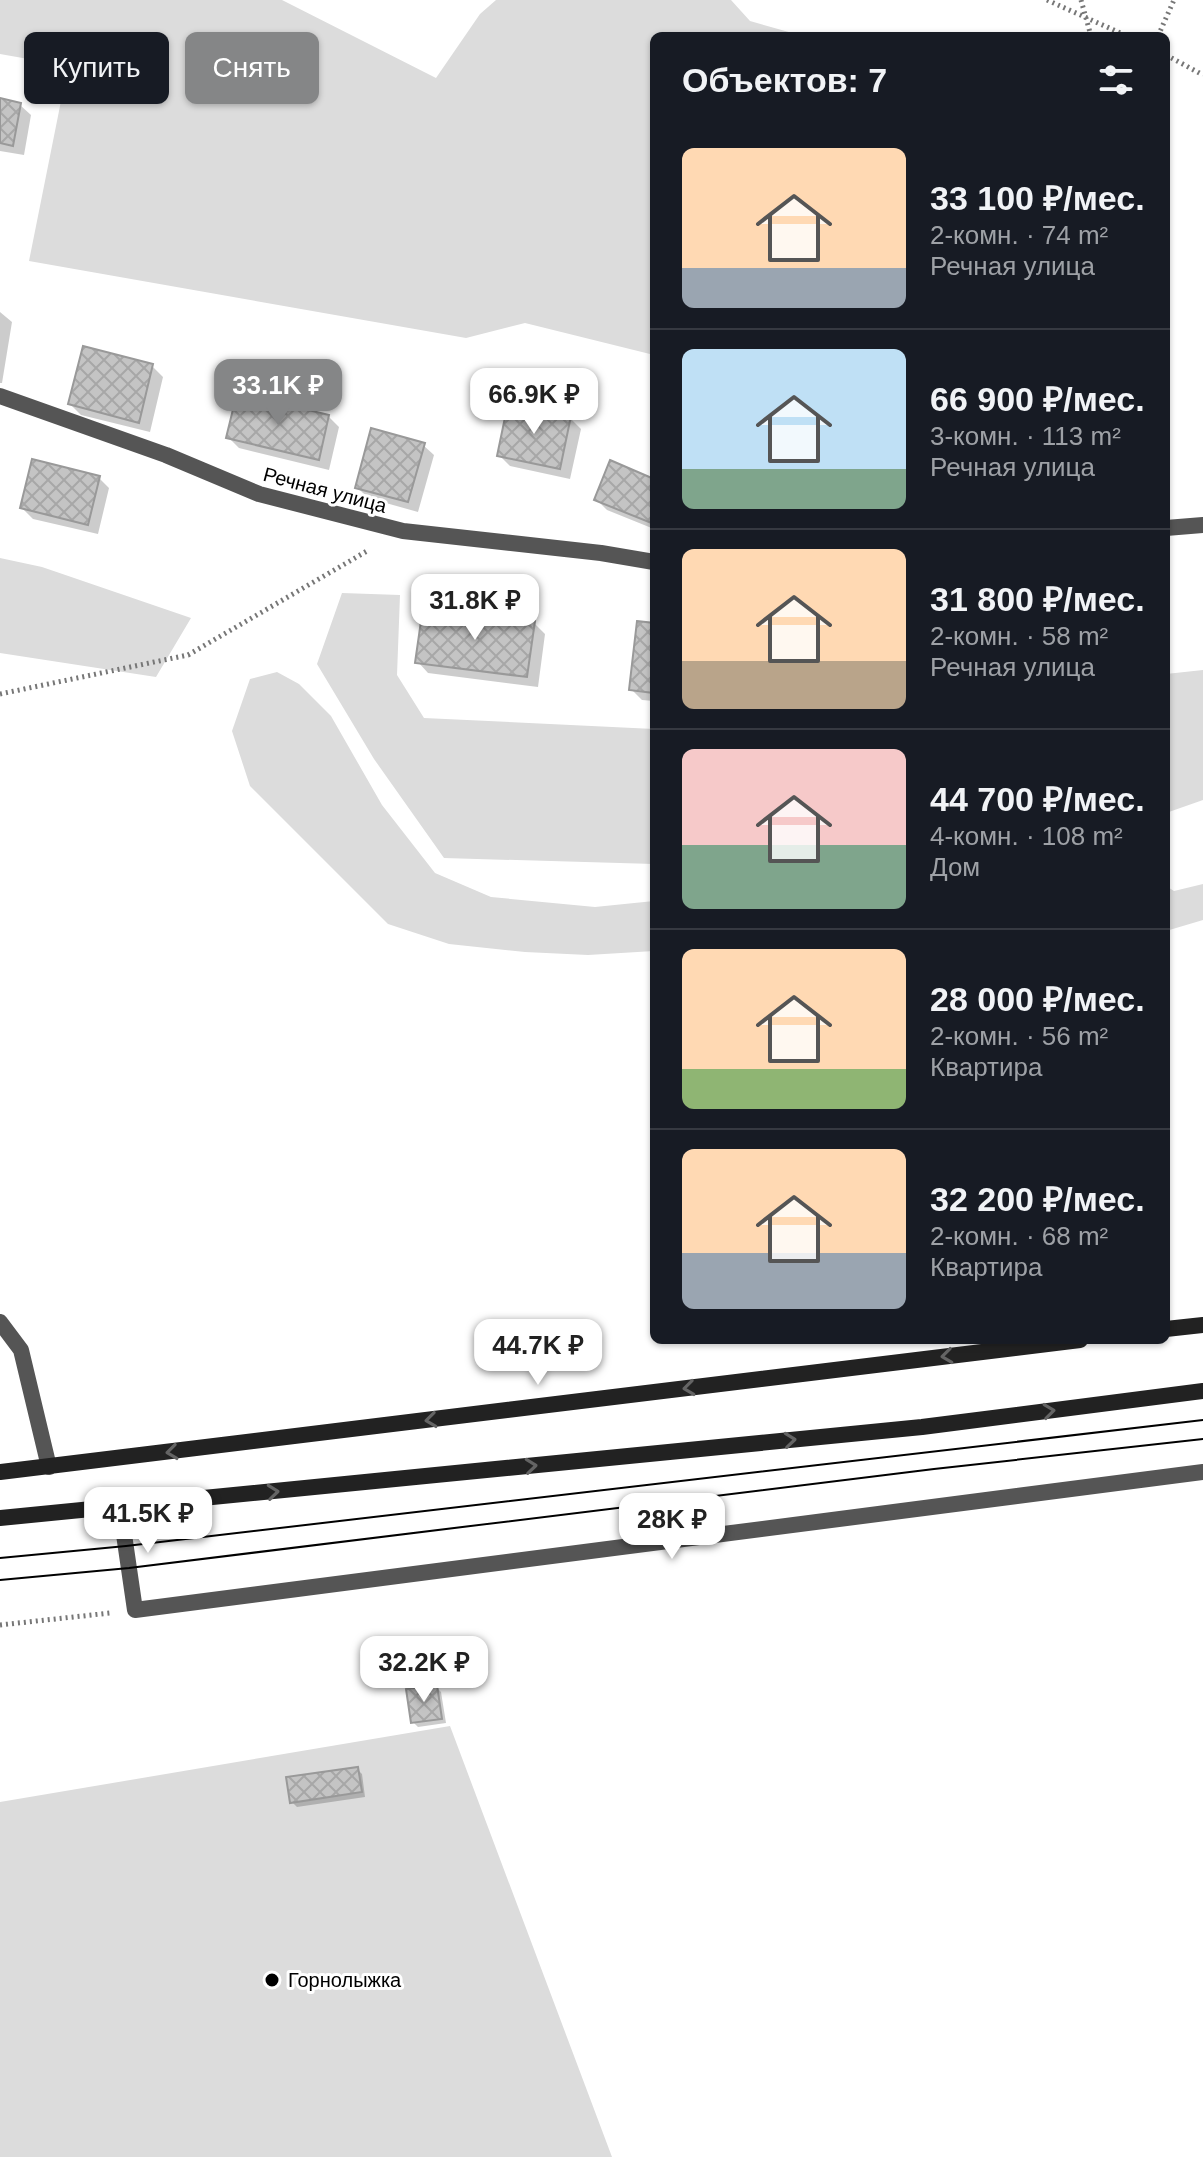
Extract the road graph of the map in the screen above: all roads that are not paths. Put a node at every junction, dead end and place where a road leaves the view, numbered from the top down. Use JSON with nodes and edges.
{"nodes":[{"id":1,"x":0,"y":396,"type":"edge"},
{"id":2,"x":1203,"y":525,"type":"edge"},
{"id":3,"x":1170,"y":528,"type":"edge"},
{"id":4,"x":650,"y":562,"type":"edge"},
{"id":5,"x":0,"y":1322,"type":"edge"},
{"id":6,"x":1203,"y":1325,"type":"edge"},
{"id":7,"x":1170,"y":1329,"type":"edge"},
{"id":8,"x":1048,"y":1344,"type":"edge"},
{"id":9,"x":1203,"y":1391,"type":"edge"},
{"id":10,"x":49,"y":1467,"type":"junction"},
{"id":11,"x":0,"y":1472,"type":"edge"},
{"id":12,"x":1203,"y":1472,"type":"edge"},
{"id":13,"x":120,"y":1507,"type":"junction"},
{"id":14,"x":0,"y":1518,"type":"edge"}],
"edges":[{"from":1,"to":4,"type":"street","name":"Речная улица"},
{"from":2,"to":3,"type":"street"},
{"from":5,"to":10,"type":"street"},
{"from":6,"to":7,"type":"main road"},
{"from":8,"to":10,"type":"main road","one_way":true},
{"from":13,"to":9,"type":"main road","one_way":true},
{"from":10,"to":11,"type":"main road"},
{"from":12,"to":13,"type":"street"},
{"from":13,"to":14,"type":"main road"}]}
